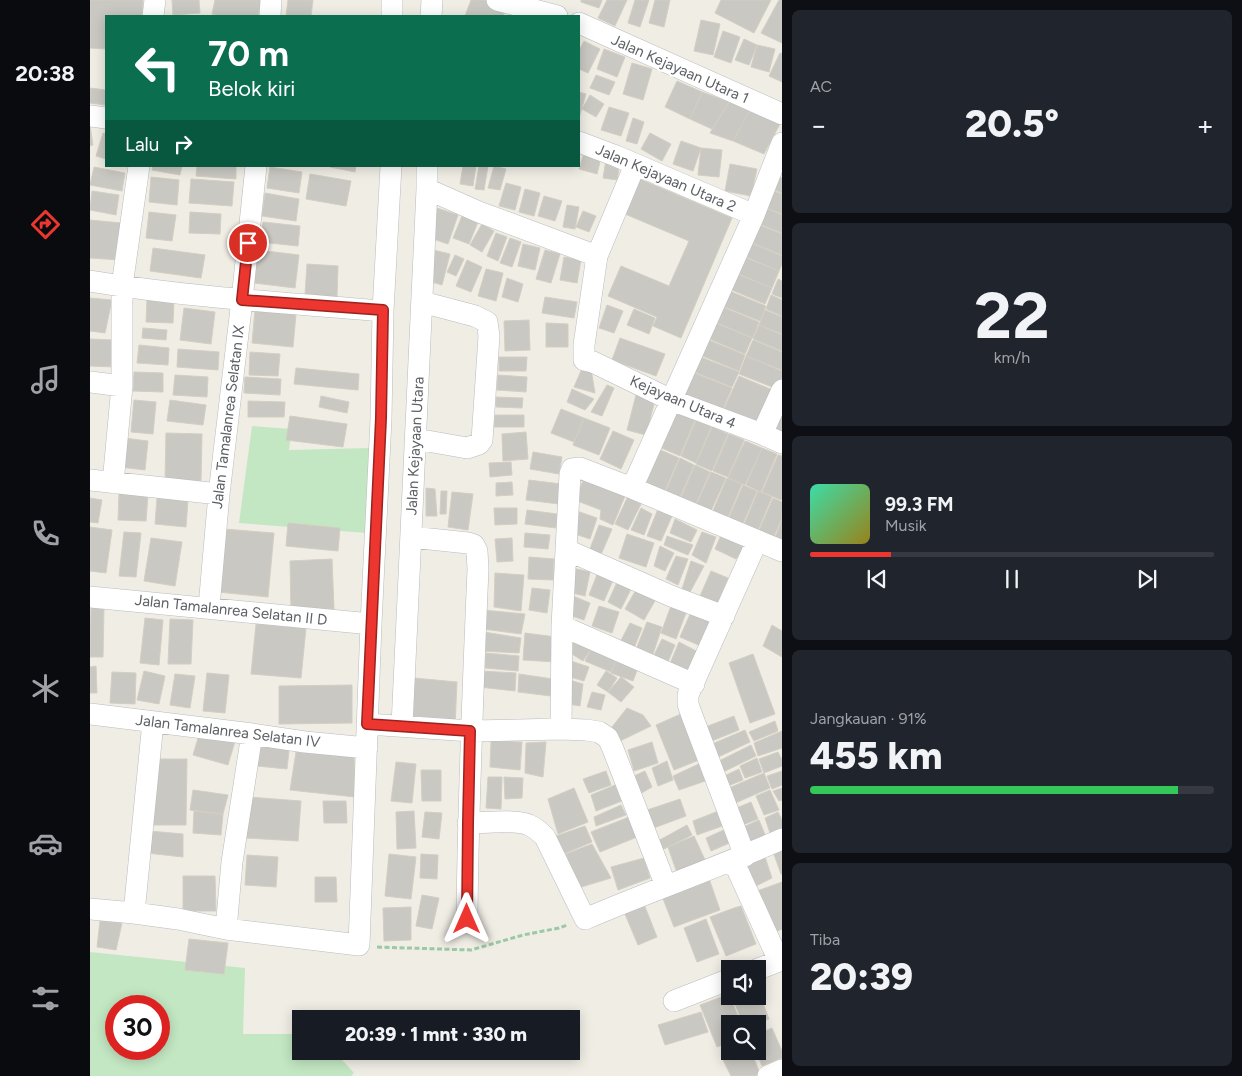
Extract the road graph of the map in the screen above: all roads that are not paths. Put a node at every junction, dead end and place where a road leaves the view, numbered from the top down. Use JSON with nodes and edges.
{"nodes":[{"id":1,"x":155,"y":0,"type":"edge"},
{"id":2,"x":271,"y":0,"type":"edge"},
{"id":3,"x":392,"y":0,"type":"edge"},
{"id":4,"x":432,"y":0,"type":"edge"},
{"id":5,"x":497,"y":0,"type":"edge"},
{"id":6,"x":153,"y":15,"type":"edge"},
{"id":7,"x":270,"y":15,"type":"edge"},
{"id":8,"x":392,"y":15,"type":"edge"},
{"id":9,"x":431,"y":15,"type":"edge"},
{"id":10,"x":553,"y":15,"type":"edge"},
{"id":11,"x":580,"y":23,"type":"edge"},
{"id":12,"x":782,"y":114,"type":"edge"},
{"id":13,"x":90,"y":116,"type":"edge"},
{"id":14,"x":105,"y":118,"type":"edge"},
{"id":15,"x":580,"y":142,"type":"edge"},
{"id":16,"x":782,"y":142,"type":"edge"},
{"id":17,"x":635,"y":165,"type":"junction"},
{"id":18,"x":138,"y":167,"type":"edge"},
{"id":19,"x":256,"y":167,"type":"edge"},
{"id":20,"x":391,"y":167,"type":"edge"},
{"id":21,"x":427,"y":167,"type":"edge"},
{"id":22,"x":427,"y":189,"type":"junction"},
{"id":23,"x":754,"y":215,"type":"junction"},
{"id":24,"x":597,"y":256,"type":"junction"},
{"id":25,"x":90,"y":281,"type":"edge"},
{"id":26,"x":122,"y":286,"type":"junction"},
{"id":27,"x":242,"y":300,"type":"junction"},
{"id":28,"x":422,"y":302,"type":"junction"},
{"id":29,"x":383,"y":310,"type":"junction"},
{"id":30,"x":90,"y":382,"type":"edge"},
{"id":31,"x":122,"y":386,"type":"junction"},
{"id":32,"x":782,"y":390,"type":"edge"},
{"id":33,"x":671,"y":400,"type":"junction"},
{"id":34,"x":762,"y":434,"type":"junction"},
{"id":35,"x":416,"y":439,"type":"junction"},
{"id":36,"x":782,"y":443,"type":"edge"},
{"id":37,"x":90,"y":480,"type":"edge"},
{"id":38,"x":113,"y":483,"type":"junction"},
{"id":39,"x":632,"y":488,"type":"junction"},
{"id":40,"x":218,"y":494,"type":"junction"},
{"id":41,"x":411,"y":538,"type":"junction"},
{"id":42,"x":757,"y":541,"type":"junction"},
{"id":43,"x":566,"y":550,"type":"junction"},
{"id":44,"x":782,"y":551,"type":"edge"},
{"id":45,"x":90,"y":596,"type":"edge"},
{"id":46,"x":209,"y":608,"type":"junction"},
{"id":47,"x":724,"y":616,"type":"junction"},
{"id":48,"x":371,"y":624,"type":"junction"},
{"id":49,"x":562,"y":626,"type":"junction"},
{"id":50,"x":694,"y":684,"type":"junction"},
{"id":51,"x":90,"y":714,"type":"edge"},
{"id":52,"x":153,"y":722,"type":"junction"},
{"id":53,"x":367,"y":724,"type":"junction"},
{"id":54,"x":402,"y":726,"type":"junction"},
{"id":55,"x":561,"y":730,"type":"junction"},
{"id":56,"x":470,"y":731,"type":"junction"},
{"id":57,"x":252,"y":734,"type":"junction"},
{"id":58,"x":367,"y":748,"type":"junction"},
{"id":59,"x":468,"y":823,"type":"junction"},
{"id":60,"x":782,"y":839,"type":"edge"},
{"id":61,"x":739,"y":858,"type":"junction"},
{"id":62,"x":666,"y":886,"type":"junction"},
{"id":63,"x":90,"y":909,"type":"edge"},
{"id":64,"x":134,"y":913,"type":"junction"},
{"id":65,"x":467,"y":919,"type":"dead end"},
{"id":66,"x":226,"y":929,"type":"junction"},
{"id":67,"x":780,"y":960,"type":"edge"},
{"id":68,"x":766,"y":966,"type":"edge"},
{"id":69,"x":721,"y":983,"type":"edge"},
{"id":70,"x":674,"y":1001,"type":"dead end"},
{"id":71,"x":782,"y":1070,"type":"edge"},
{"id":72,"x":768,"y":1076,"type":"edge"}],
"edges":[{"from":1,"to":6,"type":"street"},
{"from":2,"to":7,"type":"street"},
{"from":3,"to":8,"type":"street"},
{"from":4,"to":9,"type":"street"},
{"from":5,"to":10,"type":"street"},
{"from":11,"to":12,"type":"street","name":"Jalan Kejayaan Utara 1"},
{"from":13,"to":14,"type":"street"},
{"from":15,"to":17,"type":"street","name":"Jalan Kejayaan Utara 2"},
{"from":16,"to":23,"type":"street"},
{"from":17,"to":23,"type":"street","name":"Jalan Kejayaan Utara 2"},
{"from":17,"to":24,"type":"street"},
{"from":18,"to":26,"type":"street"},
{"from":19,"to":27,"type":"street","name":"Jalan Tamalanrea Selatan IX"},
{"from":20,"to":29,"type":"street"},
{"from":21,"to":22,"type":"street","name":"Jalan Kejayaan Utara"},
{"from":22,"to":24,"type":"street"},
{"from":22,"to":28,"type":"street","name":"Jalan Kejayaan Utara"},
{"from":23,"to":33,"type":"street"},
{"from":24,"to":33,"type":"street","name":"Kejayaan Utara 4"},
{"from":25,"to":26,"type":"street"},
{"from":26,"to":27,"type":"street"},
{"from":26,"to":31,"type":"street"},
{"from":27,"to":29,"type":"street"},
{"from":27,"to":40,"type":"street","name":"Jalan Tamalanrea Selatan IX"},
{"from":28,"to":35,"type":"street","name":"Jalan Kejayaan Utara"},
{"from":28,"to":35,"type":"street"},
{"from":29,"to":48,"type":"street"},
{"from":30,"to":31,"type":"street"},
{"from":31,"to":38,"type":"street"},
{"from":32,"to":34,"type":"street"},
{"from":33,"to":34,"type":"street","name":"Kejayaan Utara 4"},
{"from":33,"to":39,"type":"street"},
{"from":34,"to":36,"type":"street","name":"Kejayaan Utara 4"},
{"from":35,"to":41,"type":"street","name":"Jalan Kejayaan Utara"},
{"from":37,"to":38,"type":"street"},
{"from":38,"to":40,"type":"street"},
{"from":39,"to":42,"type":"street"},
{"from":39,"to":43,"type":"street"},
{"from":40,"to":46,"type":"street","name":"Jalan Tamalanrea Selatan IX"},
{"from":41,"to":54,"type":"street","name":"Jalan Kejayaan Utara"},
{"from":41,"to":56,"type":"street"},
{"from":42,"to":44,"type":"street"},
{"from":42,"to":47,"type":"street"},
{"from":43,"to":47,"type":"street"},
{"from":43,"to":49,"type":"street"},
{"from":45,"to":46,"type":"street","name":"Jalan Tamalanrea Selatan II D"},
{"from":46,"to":48,"type":"street","name":"Jalan Tamalanrea Selatan II D"},
{"from":47,"to":50,"type":"street"},
{"from":48,"to":53,"type":"street"},
{"from":49,"to":50,"type":"street"},
{"from":49,"to":55,"type":"street"},
{"from":50,"to":61,"type":"street"},
{"from":51,"to":52,"type":"street","name":"Jalan Tamalanrea Selatan IV"},
{"from":52,"to":57,"type":"street","name":"Jalan Tamalanrea Selatan IV"},
{"from":52,"to":64,"type":"street"},
{"from":53,"to":54,"type":"street"},
{"from":53,"to":58,"type":"street"},
{"from":54,"to":56,"type":"street"},
{"from":55,"to":56,"type":"street"},
{"from":55,"to":62,"type":"street"},
{"from":56,"to":59,"type":"street"},
{"from":57,"to":58,"type":"street","name":"Jalan Tamalanrea Selatan IV"},
{"from":57,"to":66,"type":"street"},
{"from":58,"to":66,"type":"street"},
{"from":59,"to":62,"type":"street"},
{"from":59,"to":65,"type":"street"},
{"from":60,"to":61,"type":"street"},
{"from":61,"to":62,"type":"street"},
{"from":61,"to":67,"type":"street"},
{"from":63,"to":64,"type":"street"},
{"from":64,"to":66,"type":"street"},
{"from":67,"to":68,"type":"street"},
{"from":69,"to":70,"type":"street"},
{"from":71,"to":72,"type":"street"}]}
